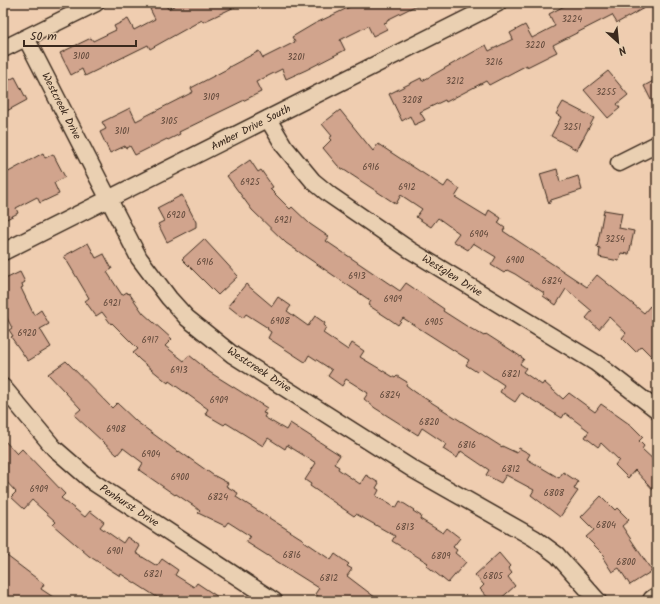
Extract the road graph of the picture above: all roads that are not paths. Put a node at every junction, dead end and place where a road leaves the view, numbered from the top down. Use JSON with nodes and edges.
{"nodes":[{"id":1,"x":96,"y":3,"type":"edge"},
{"id":2,"x":498,"y":3,"type":"edge"},
{"id":3,"x":26,"y":38,"type":"junction"},
{"id":4,"x":3,"y":49,"type":"edge"},
{"id":5,"x":268,"y":119,"type":"junction"},
{"id":6,"x":657,"y":144,"type":"edge"},
{"id":7,"x":619,"y":163,"type":"dead end"},
{"id":8,"x":108,"y":199,"type":"junction"},
{"id":9,"x":3,"y":252,"type":"edge"},
{"id":10,"x":3,"y":387,"type":"edge"},
{"id":11,"x":657,"y":410,"type":"edge"},
{"id":12,"x":657,"y":599,"type":"edge"},
{"id":13,"x":274,"y":601,"type":"edge"},
{"id":14,"x":598,"y":601,"type":"edge"},
{"id":15,"x":654,"y":601,"type":"edge"}],
"edges":[{"from":1,"to":3,"type":"street"},
{"from":2,"to":5,"type":"street","name":"Amber Drive South"},
{"from":3,"to":4,"type":"street"},
{"from":3,"to":8,"type":"street","name":"Westcreek Drive"},
{"from":5,"to":8,"type":"street","name":"Amber Drive South"},
{"from":5,"to":11,"type":"street","name":"Westglen Drive"},
{"from":6,"to":7,"type":"street"},
{"from":8,"to":9,"type":"street","name":"Amber Drive South"},
{"from":8,"to":14,"type":"street","name":"Westcreek Drive"},
{"from":10,"to":13,"type":"street","name":"Penhurst Drive"},
{"from":12,"to":15,"type":"street"}]}
